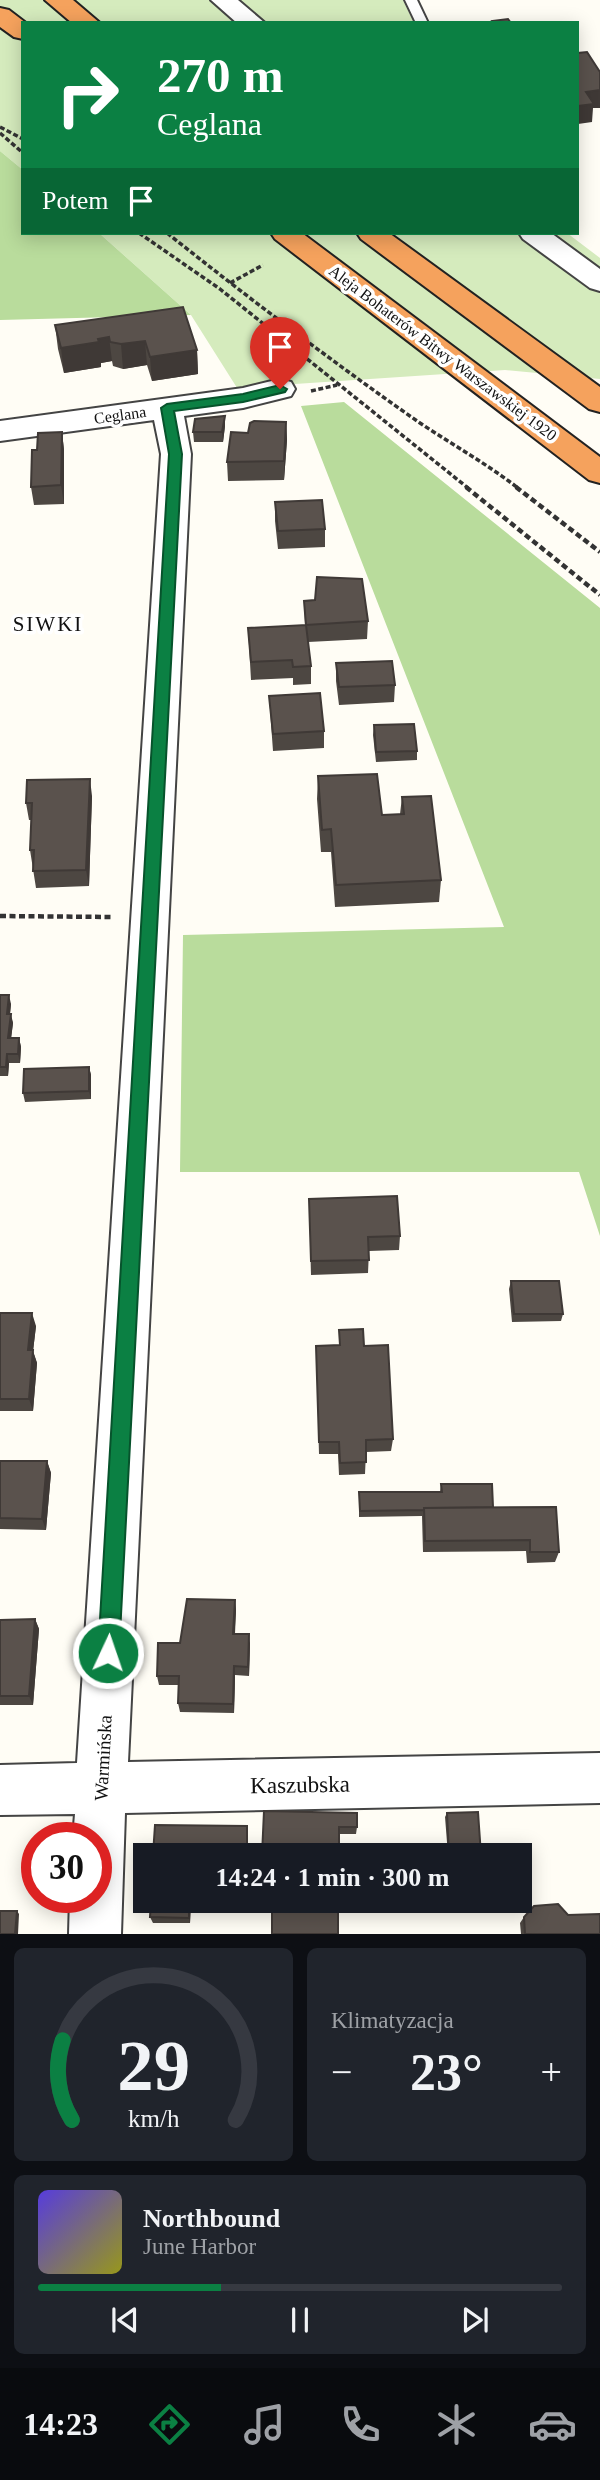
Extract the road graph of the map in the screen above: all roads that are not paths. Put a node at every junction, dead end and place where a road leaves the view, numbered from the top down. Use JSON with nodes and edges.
{"nodes":[{"id":1,"x":57,"y":0,"type":"edge"},
{"id":2,"x":223,"y":0,"type":"edge"},
{"id":3,"x":411,"y":0,"type":"edge"},
{"id":4,"x":0,"y":15,"type":"edge"},
{"id":5,"x":85,"y":21,"type":"edge"},
{"id":6,"x":250,"y":21,"type":"edge"},
{"id":7,"x":421,"y":21,"type":"edge"},
{"id":8,"x":21,"y":31,"type":"edge"},
{"id":9,"x":288,"y":235,"type":"edge"},
{"id":10,"x":374,"y":235,"type":"edge"},
{"id":11,"x":536,"y":235,"type":"edge"},
{"id":12,"x":600,"y":282,"type":"edge"},
{"id":13,"x":280,"y":389,"type":"dead end"},
{"id":14,"x":600,"y":402,"type":"edge"},
{"id":15,"x":167,"y":408,"type":"junction"},
{"id":16,"x":0,"y":431,"type":"edge"},
{"id":17,"x":600,"y":473,"type":"edge"},
{"id":18,"x":600,"y":1779,"type":"edge"},
{"id":19,"x":101,"y":1789,"type":"junction"},
{"id":20,"x":0,"y":1790,"type":"edge"},
{"id":21,"x":95,"y":1934,"type":"edge"}],
"edges":[{"from":1,"to":5,"type":"highway"},
{"from":2,"to":6,"type":"street"},
{"from":3,"to":7,"type":"lane"},
{"from":4,"to":8,"type":"highway"},
{"from":9,"to":17,"type":"highway","name":"Aleja Bohaterów Bitwy Warszawskiej 1920"},
{"from":10,"to":14,"type":"highway"},
{"from":11,"to":12,"type":"street"},
{"from":13,"to":15,"type":"street","name":"Ceglana"},
{"from":15,"to":16,"type":"street","name":"Ceglana"},
{"from":15,"to":19,"type":"street","name":"Warmińska"},
{"from":18,"to":19,"type":"street","name":"Kaszubska"},
{"from":19,"to":20,"type":"street","name":"Kaszubska"},
{"from":19,"to":21,"type":"street","name":"Warmińska"}]}
